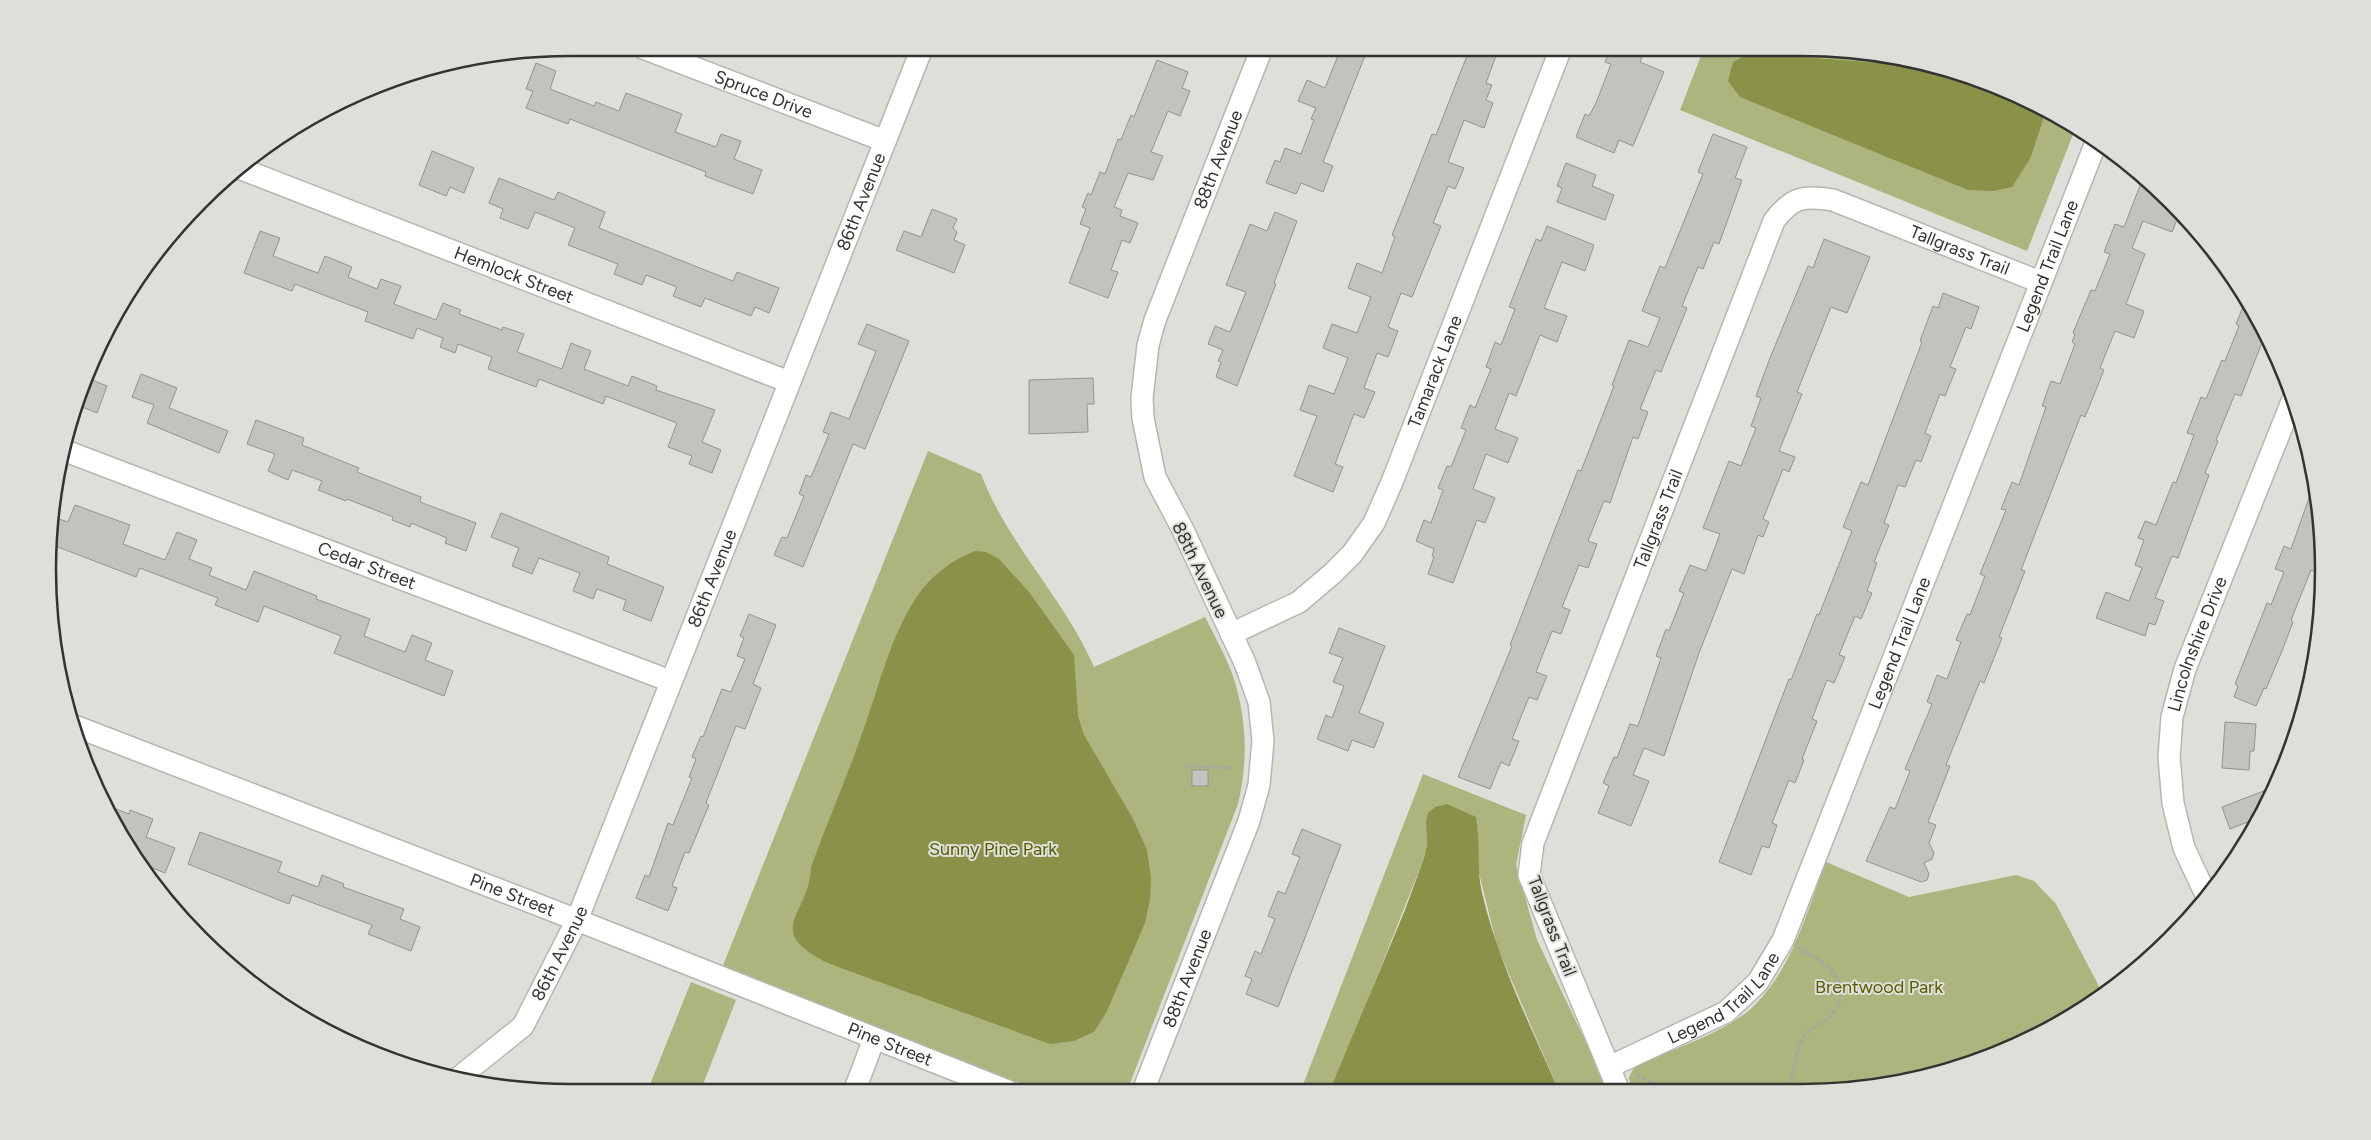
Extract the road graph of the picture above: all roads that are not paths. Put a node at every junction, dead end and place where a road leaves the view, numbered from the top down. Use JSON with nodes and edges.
{"nodes":[{"id":1,"x":664,"y":56,"type":"edge"},
{"id":2,"x":919,"y":56,"type":"edge"},
{"id":3,"x":1259,"y":56,"type":"edge"},
{"id":4,"x":1558,"y":56,"type":"edge"},
{"id":5,"x":885,"y":141,"type":"junction"},
{"id":6,"x":2093,"y":148,"type":"edge"},
{"id":7,"x":246,"y":171,"type":"edge"},
{"id":8,"x":2040,"y":282,"type":"junction"},
{"id":9,"x":789,"y":382,"type":"junction"},
{"id":10,"x":2288,"y":409,"type":"edge"},
{"id":11,"x":70,"y":453,"type":"edge"},
{"id":12,"x":1231,"y":634,"type":"junction"},
{"id":13,"x":670,"y":681,"type":"junction"},
{"id":14,"x":82,"y":729,"type":"edge"},
{"id":15,"x":2204,"y":889,"type":"edge"},
{"id":16,"x":577,"y":920,"type":"junction"},
{"id":17,"x":874,"y":1039,"type":"junction"},
{"id":18,"x":1609,"y":1067,"type":"junction"},
{"id":19,"x":465,"y":1073,"type":"edge"},
{"id":20,"x":857,"y":1084,"type":"edge"},
{"id":21,"x":990,"y":1084,"type":"edge"},
{"id":22,"x":1145,"y":1084,"type":"edge"},
{"id":23,"x":1616,"y":1084,"type":"edge"}],
"edges":[{"from":1,"to":5,"type":"street","name":"Spruce Drive"},
{"from":2,"to":5,"type":"street","name":"86th Avenue"},
{"from":3,"to":12,"type":"street","name":"88th Avenue"},
{"from":4,"to":12,"type":"street","name":"Tamarack Lane"},
{"from":5,"to":9,"type":"street","name":"86th Avenue"},
{"from":6,"to":8,"type":"street","name":"Legend Trail Lane"},
{"from":7,"to":9,"type":"street","name":"Hemlock Street"},
{"from":8,"to":18,"type":"street","name":"Legend Trail Lane"},
{"from":8,"to":18,"type":"street","name":"Tallgrass Trail"},
{"from":9,"to":13,"type":"street","name":"86th Avenue"},
{"from":10,"to":15,"type":"street","name":"Lincolnshire Drive"},
{"from":11,"to":13,"type":"street","name":"Cedar Street"},
{"from":12,"to":22,"type":"street","name":"88th Avenue"},
{"from":13,"to":16,"type":"street","name":"86th Avenue"},
{"from":14,"to":16,"type":"street","name":"Pine Street"},
{"from":16,"to":17,"type":"street","name":"Pine Street"},
{"from":16,"to":19,"type":"street","name":"86th Avenue"},
{"from":17,"to":20,"type":"street"},
{"from":17,"to":21,"type":"street","name":"Pine Street"},
{"from":18,"to":23,"type":"street","name":"Tallgrass Trail"}]}
